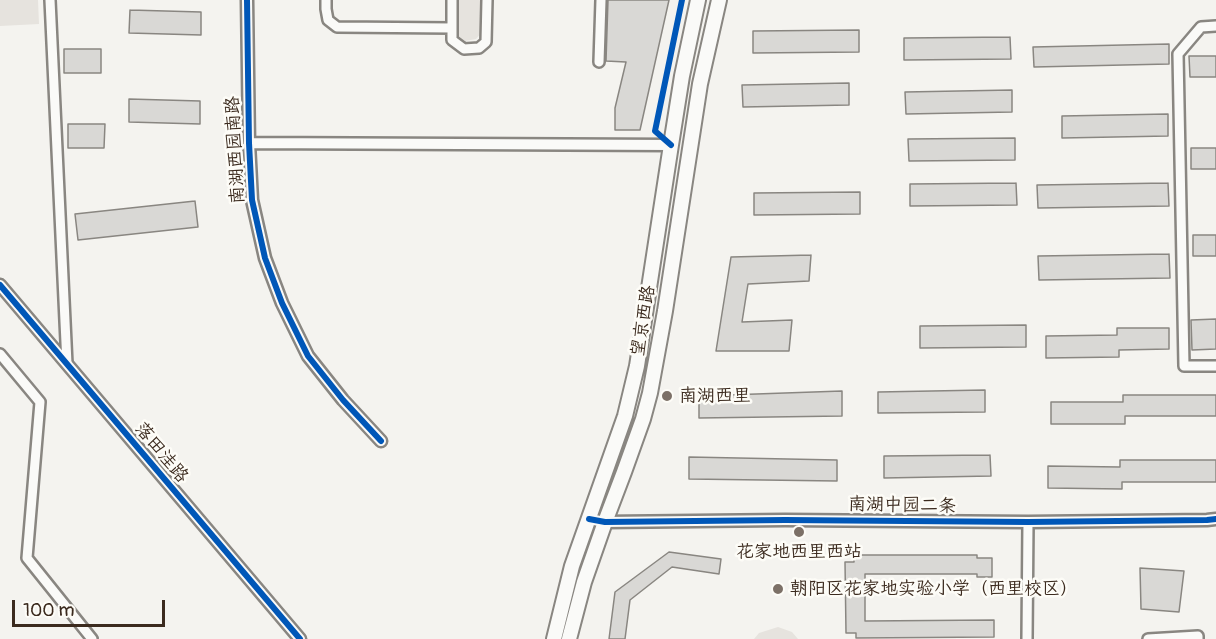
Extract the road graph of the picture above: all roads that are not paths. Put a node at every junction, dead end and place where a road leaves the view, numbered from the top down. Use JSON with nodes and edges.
{"nodes":[{"id":1,"x":50,"y":0,"type":"edge"},
{"id":2,"x":247,"y":0,"type":"edge"},
{"id":3,"x":326,"y":0,"type":"edge"},
{"id":4,"x":452,"y":0,"type":"edge"},
{"id":5,"x":487,"y":0,"type":"edge"},
{"id":6,"x":601,"y":0,"type":"edge"},
{"id":7,"x":698,"y":0,"type":"edge"},
{"id":8,"x":719,"y":0,"type":"edge"},
{"id":9,"x":1216,"y":26,"type":"edge"},
{"id":10,"x":452,"y":28,"type":"junction"},
{"id":11,"x":599,"y":62,"type":"dead end"},
{"id":12,"x":249,"y":142,"type":"junction"},
{"id":13,"x":671,"y":145,"type":"junction"},
{"id":14,"x":0,"y":285,"type":"edge"},
{"id":15,"x":0,"y":354,"type":"edge"},
{"id":16,"x":67,"y":364,"type":"junction"},
{"id":17,"x":1216,"y":366,"type":"edge"},
{"id":18,"x":381,"y":441,"type":"dead end"},
{"id":19,"x":589,"y":519,"type":"junction"},
{"id":20,"x":1216,"y":519,"type":"edge"},
{"id":21,"x":604,"y":522,"type":"junction"},
{"id":22,"x":1028,"y":522,"type":"junction"},
{"id":23,"x":92,"y":639,"type":"edge"},
{"id":24,"x":300,"y":639,"type":"edge"},
{"id":25,"x":554,"y":639,"type":"edge"},
{"id":26,"x":569,"y":639,"type":"edge"},
{"id":27,"x":1027,"y":639,"type":"edge"},
{"id":28,"x":1148,"y":639,"type":"edge"},
{"id":29,"x":1198,"y":639,"type":"edge"}],
"edges":[{"from":1,"to":16,"type":"street"},
{"from":2,"to":12,"type":"street","name":"南湖西园南路"},
{"from":3,"to":10,"type":"street"},
{"from":4,"to":10,"type":"street"},
{"from":5,"to":10,"type":"street"},
{"from":6,"to":11,"type":"street"},
{"from":7,"to":13,"type":"main road","name":"望京西路"},
{"from":8,"to":21,"type":"main road","name":"望京西路"},
{"from":9,"to":17,"type":"street"},
{"from":12,"to":13,"type":"street"},
{"from":12,"to":18,"type":"street","name":"南湖西园南路"},
{"from":13,"to":19,"type":"main road","name":"望京西路"},
{"from":14,"to":16,"type":"street","name":"落田洼路"},
{"from":15,"to":23,"type":"street"},
{"from":16,"to":24,"type":"street","name":"落田洼路"},
{"from":19,"to":21,"type":"street","name":"南湖中园二条"},
{"from":19,"to":25,"type":"main road","name":"望京西路"},
{"from":20,"to":22,"type":"street","name":"南湖中园二条"},
{"from":21,"to":22,"type":"street","name":"南湖中园二条"},
{"from":21,"to":26,"type":"main road","name":"望京西路"},
{"from":22,"to":27,"type":"street"},
{"from":28,"to":29,"type":"street"}]}
